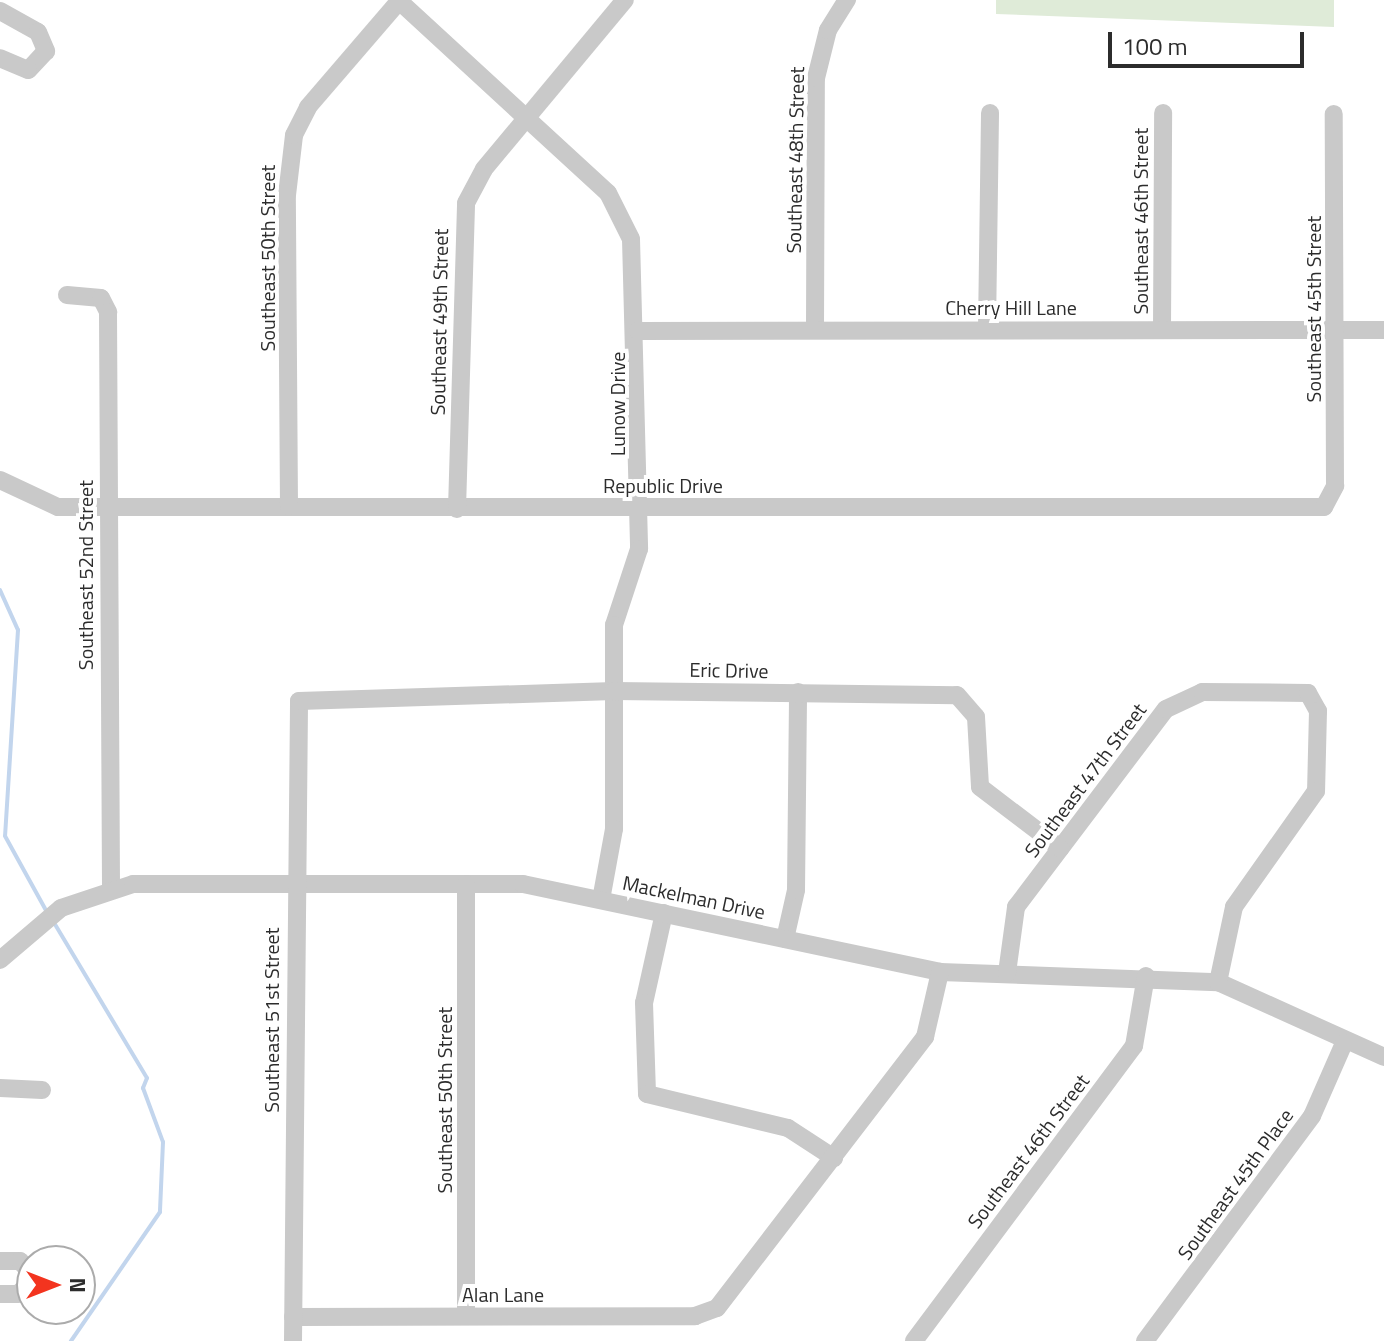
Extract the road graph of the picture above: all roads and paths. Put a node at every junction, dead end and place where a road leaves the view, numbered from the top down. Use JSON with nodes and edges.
{"nodes":[{"id":1,"x":399,"y":0,"type":"edge"},
{"id":2,"x":625,"y":0,"type":"edge"},
{"id":3,"x":847,"y":0,"type":"edge"},
{"id":4,"x":0,"y":11,"type":"edge"},
{"id":5,"x":0,"y":58,"type":"edge"},
{"id":6,"x":990,"y":113,"type":"dead end"},
{"id":7,"x":1163,"y":113,"type":"dead end"},
{"id":8,"x":1334,"y":114,"type":"dead end"},
{"id":9,"x":527,"y":119,"type":"junction"},
{"id":10,"x":67,"y":295,"type":"dead end"},
{"id":11,"x":815,"y":328,"type":"junction"},
{"id":12,"x":987,"y":329,"type":"junction"},
{"id":13,"x":1162,"y":330,"type":"junction"},
{"id":14,"x":1335,"y":330,"type":"junction"},
{"id":15,"x":1384,"y":330,"type":"edge"},
{"id":16,"x":638,"y":331,"type":"junction"},
{"id":17,"x":0,"y":480,"type":"edge"},
{"id":18,"x":1330,"y":503,"type":"joint"},
{"id":19,"x":289,"y":506,"type":"junction"},
{"id":20,"x":639,"y":506,"type":"junction"},
{"id":21,"x":107,"y":507,"type":"junction"},
{"id":22,"x":457,"y":509,"type":"junction"},
{"id":23,"x":614,"y":691,"type":"junction"},
{"id":24,"x":798,"y":692,"type":"junction"},
{"id":25,"x":299,"y":701,"type":"joint"},
{"id":26,"x":1060,"y":848,"type":"junction"},
{"id":27,"x":293,"y":882,"type":"junction"},
{"id":28,"x":466,"y":884,"type":"junction"},
{"id":29,"x":111,"y":889,"type":"junction"},
{"id":30,"x":601,"y":900,"type":"junction"},
{"id":31,"x":664,"y":913,"type":"junction"},
{"id":32,"x":785,"y":939,"type":"junction"},
{"id":33,"x":0,"y":960,"type":"edge"},
{"id":34,"x":940,"y":972,"type":"junction"},
{"id":35,"x":1007,"y":973,"type":"junction"},
{"id":36,"x":1146,"y":976,"type":"junction"},
{"id":37,"x":1218,"y":982,"type":"junction"},
{"id":38,"x":1344,"y":1043,"type":"junction"},
{"id":39,"x":1384,"y":1057,"type":"edge"},
{"id":40,"x":0,"y":1088,"type":"edge"},
{"id":41,"x":42,"y":1090,"type":"dead end"},
{"id":42,"x":834,"y":1158,"type":"junction"},
{"id":43,"x":466,"y":1316,"type":"junction"},
{"id":44,"x":293,"y":1317,"type":"junction"},
{"id":45,"x":293,"y":1341,"type":"edge"},
{"id":46,"x":914,"y":1341,"type":"edge"},
{"id":47,"x":1145,"y":1341,"type":"edge"}],
"edges":[{"from":1,"to":9,"type":"street","name":"Lunow Drive"},
{"from":1,"to":19,"type":"street","name":"Southeast 50th Street"},
{"from":2,"to":9,"type":"street","name":"Southeast 49th Street"},
{"from":3,"to":11,"type":"street","name":"Southeast 48th Street"},
{"from":4,"to":5,"type":"street"},
{"from":6,"to":12,"type":"street"},
{"from":7,"to":13,"type":"street","name":"Southeast 46th Street"},
{"from":8,"to":14,"type":"street","name":"Southeast 45th Street"},
{"from":9,"to":16,"type":"street","name":"Lunow Drive"},
{"from":9,"to":22,"type":"street","name":"Southeast 49th Street"},
{"from":10,"to":21,"type":"street","name":"Southeast 52nd Street"},
{"from":11,"to":12,"type":"street","name":"Cherry Hill Lane"},
{"from":11,"to":16,"type":"street","name":"Cherry Hill Lane"},
{"from":12,"to":13,"type":"street","name":"Cherry Hill Lane"},
{"from":13,"to":14,"type":"street","name":"Cherry Hill Lane"},
{"from":14,"to":15,"type":"street","name":"Cherry Hill Lane"},
{"from":14,"to":18,"type":"street","name":"Southeast 45th Street"},
{"from":16,"to":20,"type":"street","name":"Lunow Drive"},
{"from":17,"to":21,"type":"street","name":"Republic Drive"},
{"from":18,"to":20,"type":"street","name":"Republic Drive"},
{"from":19,"to":21,"type":"street","name":"Republic Drive"},
{"from":19,"to":22,"type":"street","name":"Republic Drive"},
{"from":20,"to":22,"type":"street","name":"Republic Drive"},
{"from":20,"to":23,"type":"street","name":"Lunow Drive"},
{"from":21,"to":29,"type":"street","name":"Southeast 52nd Street"},
{"from":23,"to":24,"type":"street","name":"Eric Drive"},
{"from":23,"to":25,"type":"street","name":"Eric Drive"},
{"from":23,"to":30,"type":"street","name":"Lunow Drive"},
{"from":24,"to":26,"type":"street","name":"Eric Drive"},
{"from":24,"to":32,"type":"street"},
{"from":25,"to":27,"type":"street","name":"Southeast 51st Street"},
{"from":26,"to":35,"type":"street","name":"Southeast 47th Street"},
{"from":26,"to":37,"type":"street","name":"Southeast 47th Street"},
{"from":27,"to":28,"type":"street","name":"Mackelman Drive"},
{"from":27,"to":29,"type":"street","name":"Mackelman Drive"},
{"from":27,"to":44,"type":"street","name":"Southeast 51st Street"},
{"from":28,"to":30,"type":"street","name":"Mackelman Drive"},
{"from":28,"to":43,"type":"street","name":"Southeast 50th Street"},
{"from":29,"to":33,"type":"street","name":"Mackelman Drive"},
{"from":30,"to":31,"type":"street","name":"Mackelman Drive"},
{"from":31,"to":32,"type":"street","name":"Mackelman Drive"},
{"from":31,"to":42,"type":"street"},
{"from":32,"to":34,"type":"street","name":"Mackelman Drive"},
{"from":34,"to":35,"type":"street","name":"Mackelman Drive"},
{"from":34,"to":42,"type":"street"},
{"from":35,"to":36,"type":"street","name":"Mackelman Drive"},
{"from":36,"to":37,"type":"street","name":"Mackelman Drive"},
{"from":36,"to":46,"type":"street","name":"Southeast 46th Street"},
{"from":37,"to":38,"type":"street","name":"Mackelman Drive"},
{"from":38,"to":39,"type":"street","name":"Mackelman Drive"},
{"from":38,"to":47,"type":"street","name":"Southeast 45th Place"},
{"from":40,"to":41,"type":"street"},
{"from":42,"to":43,"type":"street","name":"Alan Lane"},
{"from":43,"to":44,"type":"street","name":"Alan Lane"},
{"from":44,"to":45,"type":"street","name":"Southeast 51st Street"}]}
